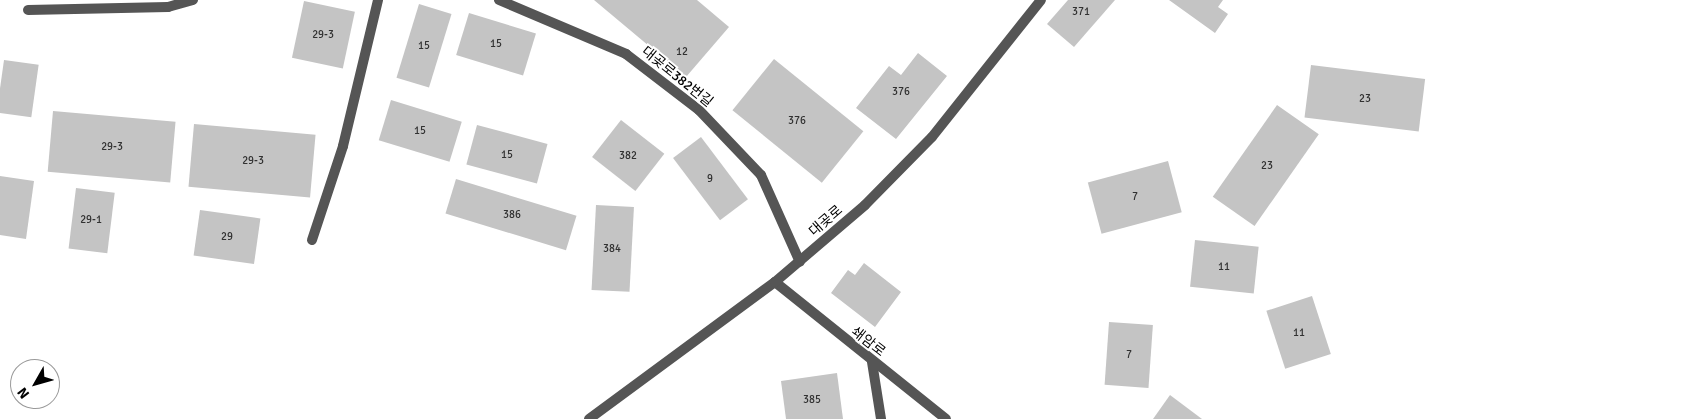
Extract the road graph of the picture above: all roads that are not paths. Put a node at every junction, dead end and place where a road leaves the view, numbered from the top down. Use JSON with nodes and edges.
{"nodes":[{"id":1,"x":193,"y":0,"type":"edge"},
{"id":2,"x":378,"y":0,"type":"edge"},
{"id":3,"x":499,"y":0,"type":"edge"},
{"id":4,"x":1041,"y":0,"type":"edge"},
{"id":5,"x":28,"y":10,"type":"dead end"},
{"id":6,"x":312,"y":240,"type":"dead end"},
{"id":7,"x":800,"y":262,"type":"junction"},
{"id":8,"x":775,"y":282,"type":"junction"},
{"id":9,"x":872,"y":362,"type":"junction"},
{"id":10,"x":589,"y":419,"type":"edge"},
{"id":11,"x":881,"y":419,"type":"edge"},
{"id":12,"x":946,"y":419,"type":"edge"}],
"edges":[{"from":1,"to":5,"type":"street"},
{"from":2,"to":6,"type":"street"},
{"from":3,"to":7,"type":"street","name":"대곶로382번길"},
{"from":4,"to":7,"type":"street","name":"대곶로"},
{"from":7,"to":8,"type":"street","name":"대곶로"},
{"from":8,"to":9,"type":"street","name":"쇄암로"},
{"from":8,"to":10,"type":"street","name":"대곶로"},
{"from":9,"to":11,"type":"street"},
{"from":9,"to":12,"type":"street","name":"쇄암로"}]}
